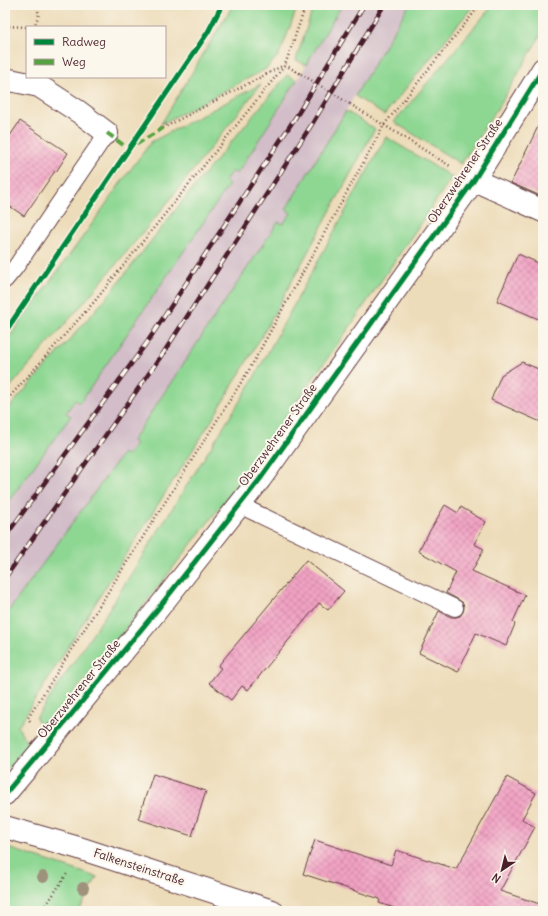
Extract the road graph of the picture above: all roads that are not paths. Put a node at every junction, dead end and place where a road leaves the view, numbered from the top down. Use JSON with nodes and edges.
{"nodes":[{"id":1,"x":543,"y":69,"type":"edge"},
{"id":2,"x":5,"y":79,"type":"edge"},
{"id":3,"x":107,"y":133,"type":"joint"},
{"id":4,"x":474,"y":180,"type":"junction"},
{"id":5,"x":543,"y":211,"type":"edge"},
{"id":6,"x":5,"y":280,"type":"edge"},
{"id":7,"x":239,"y":505,"type":"junction"},
{"id":8,"x":455,"y":608,"type":"dead end"},
{"id":9,"x":5,"y":794,"type":"edge"},
{"id":10,"x":5,"y":827,"type":"edge"},
{"id":11,"x":272,"y":911,"type":"edge"}],
"edges":[{"from":1,"to":4,"type":"street","name":"Oberzwehrener Straße"},
{"from":2,"to":3,"type":"street"},
{"from":3,"to":6,"type":"lane"},
{"from":4,"to":5,"type":"street"},
{"from":4,"to":7,"type":"street","name":"Oberzwehrener Straße"},
{"from":7,"to":8,"type":"lane"},
{"from":7,"to":9,"type":"street","name":"Oberzwehrener Straße"},
{"from":10,"to":11,"type":"street","name":"Falkensteinstraße"}]}
